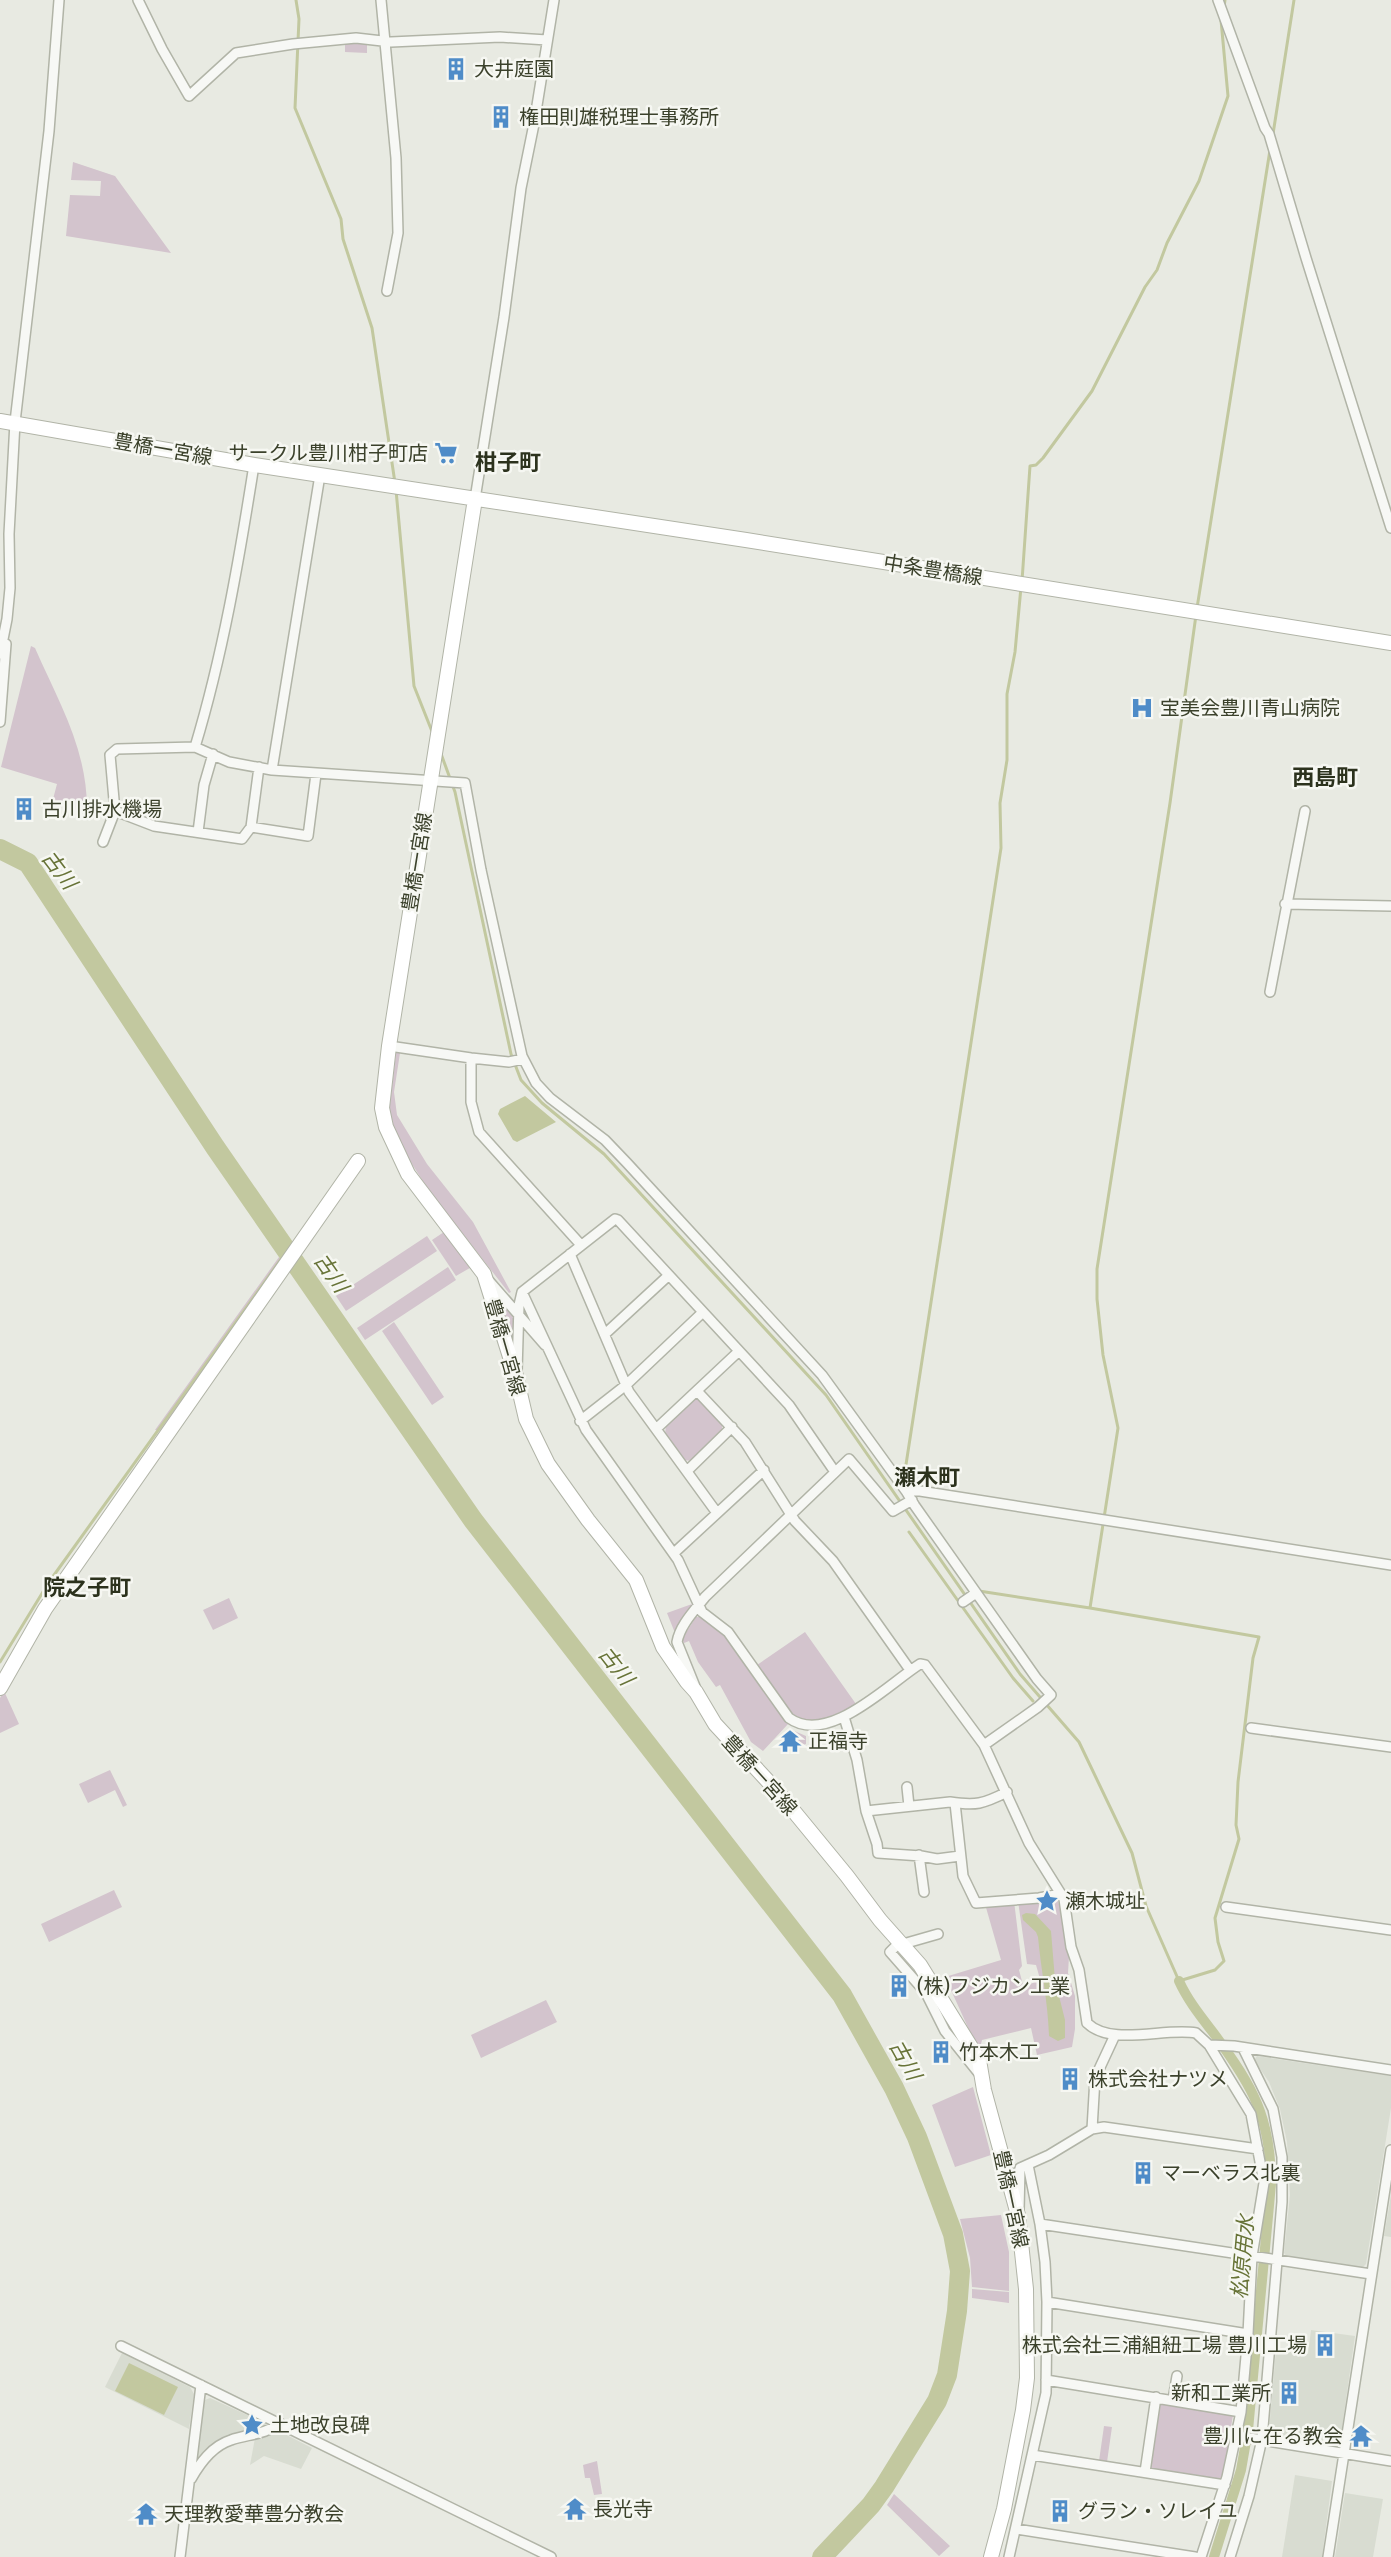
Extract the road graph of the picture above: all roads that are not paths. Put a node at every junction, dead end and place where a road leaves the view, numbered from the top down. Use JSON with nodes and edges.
{"nodes":[{"id":1,"x":59,"y":0,"type":"edge"},
{"id":2,"x":138,"y":0,"type":"edge"},
{"id":3,"x":381,"y":0,"type":"edge"},
{"id":4,"x":554,"y":0,"type":"edge"},
{"id":5,"x":1222,"y":8,"type":"edge"},
{"id":6,"x":548,"y":40,"type":"junction"},
{"id":7,"x":386,"y":41,"type":"junction"},
{"id":8,"x":387,"y":291,"type":"dead end"},
{"id":9,"x":0,"y":421,"type":"edge"},
{"id":10,"x":15,"y":422,"type":"junction"},
{"id":11,"x":254,"y":465,"type":"junction"},
{"id":12,"x":320,"y":475,"type":"junction"},
{"id":13,"x":475,"y":499,"type":"junction"},
{"id":14,"x":1391,"y":528,"type":"edge"},
{"id":15,"x":5,"y":631,"type":"junction"},
{"id":16,"x":1391,"y":643,"type":"edge"},
{"id":17,"x":0,"y":654,"type":"edge"},
{"id":18,"x":0,"y":722,"type":"edge"},
{"id":19,"x":195,"y":747,"type":"junction"},
{"id":20,"x":213,"y":754,"type":"junction"},
{"id":21,"x":259,"y":767,"type":"junction"},
{"id":22,"x":272,"y":770,"type":"junction"},
{"id":23,"x":316,"y":774,"type":"junction"},
{"id":24,"x":437,"y":781,"type":"junction"},
{"id":25,"x":115,"y":811,"type":"junction"},
{"id":26,"x":1305,"y":811,"type":"dead end"},
{"id":27,"x":251,"y":827,"type":"junction"},
{"id":28,"x":198,"y":832,"type":"junction"},
{"id":29,"x":103,"y":842,"type":"dead end"},
{"id":30,"x":1285,"y":904,"type":"junction"},
{"id":31,"x":1391,"y":906,"type":"edge"},
{"id":32,"x":1270,"y":992,"type":"dead end"},
{"id":33,"x":389,"y":1046,"type":"junction"},
{"id":34,"x":471,"y":1058,"type":"junction"},
{"id":35,"x":517,"y":1060,"type":"junction"},
{"id":36,"x":358,"y":1161,"type":"dead end"},
{"id":37,"x":581,"y":1245,"type":"junction"},
{"id":38,"x":570,"y":1254,"type":"junction"},
{"id":39,"x":484,"y":1274,"type":"junction"},
{"id":40,"x":669,"y":1275,"type":"junction"},
{"id":41,"x":522,"y":1292,"type":"junction"},
{"id":42,"x":703,"y":1312,"type":"junction"},
{"id":43,"x":520,"y":1318,"type":"junction"},
{"id":44,"x":605,"y":1334,"type":"junction"},
{"id":45,"x":550,"y":1350,"type":"junction"},
{"id":46,"x":738,"y":1352,"type":"junction"},
{"id":47,"x":516,"y":1376,"type":"junction"},
{"id":48,"x":626,"y":1385,"type":"junction"},
{"id":49,"x":697,"y":1390,"type":"junction"},
{"id":50,"x":580,"y":1421,"type":"junction"},
{"id":51,"x":732,"y":1427,"type":"junction"},
{"id":52,"x":656,"y":1429,"type":"junction"},
{"id":53,"x":764,"y":1470,"type":"junction"},
{"id":54,"x":687,"y":1471,"type":"junction"},
{"id":55,"x":835,"y":1472,"type":"junction"},
{"id":56,"x":905,"y":1496,"type":"junction"},
{"id":57,"x":717,"y":1513,"type":"junction"},
{"id":58,"x":791,"y":1514,"type":"junction"},
{"id":59,"x":674,"y":1553,"type":"junction"},
{"id":60,"x":1391,"y":1565,"type":"edge"},
{"id":61,"x":974,"y":1594,"type":"junction"},
{"id":62,"x":963,"y":1602,"type":"dead end"},
{"id":63,"x":699,"y":1605,"type":"junction"},
{"id":64,"x":910,"y":1670,"type":"junction"},
{"id":65,"x":0,"y":1688,"type":"edge"},
{"id":66,"x":696,"y":1692,"type":"junction"},
{"id":67,"x":844,"y":1717,"type":"junction"},
{"id":68,"x":1251,"y":1728,"type":"dead end"},
{"id":69,"x":984,"y":1745,"type":"junction"},
{"id":70,"x":1391,"y":1748,"type":"edge"},
{"id":71,"x":907,"y":1787,"type":"dead end"},
{"id":72,"x":1007,"y":1792,"type":"junction"},
{"id":73,"x":955,"y":1803,"type":"junction"},
{"id":74,"x":909,"y":1806,"type":"junction"},
{"id":75,"x":866,"y":1810,"type":"junction"},
{"id":76,"x":919,"y":1855,"type":"junction"},
{"id":77,"x":960,"y":1856,"type":"junction"},
{"id":78,"x":924,"y":1892,"type":"dead end"},
{"id":79,"x":1061,"y":1894,"type":"junction"},
{"id":80,"x":1226,"y":1907,"type":"dead end"},
{"id":81,"x":1391,"y":1930,"type":"edge"},
{"id":82,"x":938,"y":1934,"type":"dead end"},
{"id":83,"x":903,"y":1946,"type":"junction"},
{"id":84,"x":1114,"y":2035,"type":"junction"},
{"id":85,"x":1211,"y":2045,"type":"junction"},
{"id":86,"x":1238,"y":2047,"type":"junction"},
{"id":87,"x":1391,"y":2070,"type":"edge"},
{"id":88,"x":1092,"y":2129,"type":"junction"},
{"id":89,"x":1258,"y":2149,"type":"junction"},
{"id":90,"x":1391,"y":2150,"type":"edge"},
{"id":91,"x":1028,"y":2165,"type":"junction"},
{"id":92,"x":1018,"y":2215,"type":"junction"},
{"id":93,"x":1040,"y":2224,"type":"junction"},
{"id":94,"x":1255,"y":2256,"type":"junction"},
{"id":95,"x":1275,"y":2259,"type":"junction"},
{"id":96,"x":1371,"y":2274,"type":"junction"},
{"id":97,"x":1047,"y":2302,"type":"junction"},
{"id":98,"x":1248,"y":2334,"type":"junction"},
{"id":99,"x":121,"y":2346,"type":"dead end"},
{"id":100,"x":1177,"y":2376,"type":"dead end"},
{"id":101,"x":1046,"y":2380,"type":"junction"},
{"id":102,"x":201,"y":2385,"type":"junction"},
{"id":103,"x":1156,"y":2397,"type":"junction"},
{"id":104,"x":1173,"y":2400,"type":"junction"},
{"id":105,"x":1241,"y":2412,"type":"junction"},
{"id":106,"x":280,"y":2423,"type":"junction"},
{"id":107,"x":1239,"y":2436,"type":"junction"},
{"id":108,"x":1259,"y":2439,"type":"junction"},
{"id":109,"x":1344,"y":2453,"type":"junction"},
{"id":110,"x":1032,"y":2455,"type":"junction"},
{"id":111,"x":1391,"y":2461,"type":"edge"},
{"id":112,"x":1145,"y":2472,"type":"junction"},
{"id":113,"x":188,"y":2484,"type":"junction"},
{"id":114,"x":1225,"y":2485,"type":"junction"},
{"id":115,"x":1016,"y":2529,"type":"junction"},
{"id":116,"x":180,"y":2557,"type":"edge"},
{"id":117,"x":551,"y":2557,"type":"edge"},
{"id":118,"x":992,"y":2557,"type":"edge"},
{"id":119,"x":1009,"y":2557,"type":"edge"},
{"id":120,"x":1195,"y":2557,"type":"edge"},
{"id":121,"x":1202,"y":2557,"type":"edge"},
{"id":122,"x":1230,"y":2557,"type":"edge"},
{"id":123,"x":1328,"y":2557,"type":"edge"}],
"edges":[{"from":1,"to":10,"type":"street"},
{"from":2,"to":7,"type":"street"},
{"from":3,"to":7,"type":"street"},
{"from":4,"to":6,"type":"street"},
{"from":5,"to":14,"type":"street"},
{"from":6,"to":7,"type":"street"},
{"from":6,"to":13,"type":"street"},
{"from":7,"to":8,"type":"street"},
{"from":9,"to":10,"type":"main road","name":"豊橋一宮線"},
{"from":10,"to":11,"type":"main road","name":"豊橋一宮線"},
{"from":10,"to":15,"type":"street"},
{"from":11,"to":12,"type":"main road","name":"豊橋一宮線"},
{"from":11,"to":19,"type":"street"},
{"from":12,"to":13,"type":"main road","name":"豊橋一宮線"},
{"from":12,"to":22,"type":"street"},
{"from":13,"to":16,"type":"main road","name":"中条豊橋線"},
{"from":13,"to":24,"type":"main road","name":"豊橋一宮線"},
{"from":15,"to":17,"type":"street"},
{"from":15,"to":18,"type":"street"},
{"from":19,"to":20,"type":"street"},
{"from":19,"to":25,"type":"street"},
{"from":20,"to":21,"type":"street"},
{"from":20,"to":28,"type":"street"},
{"from":21,"to":22,"type":"street"},
{"from":21,"to":27,"type":"street"},
{"from":22,"to":23,"type":"street"},
{"from":23,"to":24,"type":"street"},
{"from":23,"to":27,"type":"street"},
{"from":24,"to":33,"type":"main road","name":"豊橋一宮線"},
{"from":24,"to":35,"type":"street"},
{"from":25,"to":28,"type":"street"},
{"from":25,"to":29,"type":"street"},
{"from":26,"to":30,"type":"street"},
{"from":27,"to":28,"type":"street"},
{"from":30,"to":31,"type":"street"},
{"from":30,"to":32,"type":"street"},
{"from":33,"to":34,"type":"street"},
{"from":33,"to":39,"type":"main road","name":"豊橋一宮線"},
{"from":34,"to":35,"type":"street"},
{"from":34,"to":37,"type":"street"},
{"from":35,"to":56,"type":"street"},
{"from":36,"to":65,"type":"main road"},
{"from":37,"to":38,"type":"street"},
{"from":37,"to":40,"type":"street"},
{"from":38,"to":41,"type":"street"},
{"from":38,"to":44,"type":"street"},
{"from":39,"to":43,"type":"street"},
{"from":39,"to":47,"type":"main road","name":"豊橋一宮線"},
{"from":40,"to":42,"type":"street"},
{"from":40,"to":44,"type":"street"},
{"from":41,"to":43,"type":"street"},
{"from":41,"to":45,"type":"street"},
{"from":42,"to":46,"type":"street"},
{"from":42,"to":48,"type":"street"},
{"from":43,"to":45,"type":"street"},
{"from":43,"to":47,"type":"street"},
{"from":44,"to":48,"type":"street"},
{"from":45,"to":50,"type":"street"},
{"from":46,"to":49,"type":"street"},
{"from":46,"to":55,"type":"street"},
{"from":47,"to":66,"type":"main road","name":"豊橋一宮線"},
{"from":48,"to":50,"type":"street"},
{"from":48,"to":52,"type":"street"},
{"from":49,"to":51,"type":"street"},
{"from":49,"to":52,"type":"street"},
{"from":50,"to":59,"type":"street"},
{"from":51,"to":53,"type":"street"},
{"from":51,"to":54,"type":"street"},
{"from":52,"to":54,"type":"street"},
{"from":53,"to":57,"type":"street"},
{"from":53,"to":58,"type":"street"},
{"from":54,"to":57,"type":"street"},
{"from":55,"to":56,"type":"street"},
{"from":55,"to":58,"type":"street"},
{"from":56,"to":60,"type":"street"},
{"from":56,"to":61,"type":"street"},
{"from":57,"to":59,"type":"street"},
{"from":58,"to":63,"type":"street"},
{"from":58,"to":64,"type":"street"},
{"from":59,"to":63,"type":"street"},
{"from":61,"to":62,"type":"street"},
{"from":61,"to":69,"type":"street"},
{"from":63,"to":66,"type":"street"},
{"from":63,"to":67,"type":"street"},
{"from":64,"to":67,"type":"street"},
{"from":64,"to":69,"type":"street"},
{"from":66,"to":83,"type":"main road","name":"豊橋一宮線"},
{"from":67,"to":75,"type":"street"},
{"from":68,"to":70,"type":"street"},
{"from":69,"to":72,"type":"street"},
{"from":71,"to":74,"type":"street"},
{"from":72,"to":73,"type":"street"},
{"from":72,"to":79,"type":"street"},
{"from":73,"to":74,"type":"street"},
{"from":73,"to":77,"type":"street"},
{"from":74,"to":75,"type":"street"},
{"from":75,"to":76,"type":"street"},
{"from":76,"to":77,"type":"street"},
{"from":76,"to":78,"type":"street"},
{"from":77,"to":79,"type":"street"},
{"from":79,"to":84,"type":"street"},
{"from":80,"to":81,"type":"street"},
{"from":82,"to":83,"type":"street"},
{"from":83,"to":92,"type":"main road","name":"豊橋一宮線"},
{"from":84,"to":85,"type":"street"},
{"from":84,"to":88,"type":"street"},
{"from":85,"to":86,"type":"street"},
{"from":85,"to":89,"type":"street"},
{"from":86,"to":87,"type":"street"},
{"from":86,"to":95,"type":"street"},
{"from":88,"to":89,"type":"street"},
{"from":88,"to":91,"type":"street"},
{"from":89,"to":94,"type":"street"},
{"from":90,"to":96,"type":"street"},
{"from":91,"to":92,"type":"street"},
{"from":91,"to":93,"type":"street"},
{"from":92,"to":118,"type":"main road","name":"豊橋一宮線"},
{"from":93,"to":94,"type":"street"},
{"from":93,"to":97,"type":"street"},
{"from":94,"to":95,"type":"street"},
{"from":94,"to":98,"type":"street"},
{"from":95,"to":96,"type":"street"},
{"from":95,"to":108,"type":"street"},
{"from":96,"to":109,"type":"street"},
{"from":97,"to":98,"type":"street"},
{"from":97,"to":101,"type":"street"},
{"from":98,"to":105,"type":"street"},
{"from":99,"to":102,"type":"street"},
{"from":100,"to":104,"type":"street"},
{"from":101,"to":103,"type":"street"},
{"from":101,"to":110,"type":"street"},
{"from":102,"to":106,"type":"street"},
{"from":102,"to":113,"type":"street"},
{"from":103,"to":104,"type":"street"},
{"from":103,"to":112,"type":"street"},
{"from":104,"to":105,"type":"street"},
{"from":105,"to":107,"type":"street"},
{"from":106,"to":113,"type":"street"},
{"from":106,"to":117,"type":"street"},
{"from":107,"to":108,"type":"street"},
{"from":107,"to":114,"type":"street"},
{"from":108,"to":109,"type":"street"},
{"from":108,"to":122,"type":"street"},
{"from":109,"to":111,"type":"street"},
{"from":109,"to":123,"type":"street"},
{"from":110,"to":112,"type":"street"},
{"from":110,"to":115,"type":"street"},
{"from":112,"to":114,"type":"street"},
{"from":113,"to":116,"type":"street"},
{"from":114,"to":121,"type":"street"},
{"from":115,"to":119,"type":"street"},
{"from":115,"to":120,"type":"street"}]}
